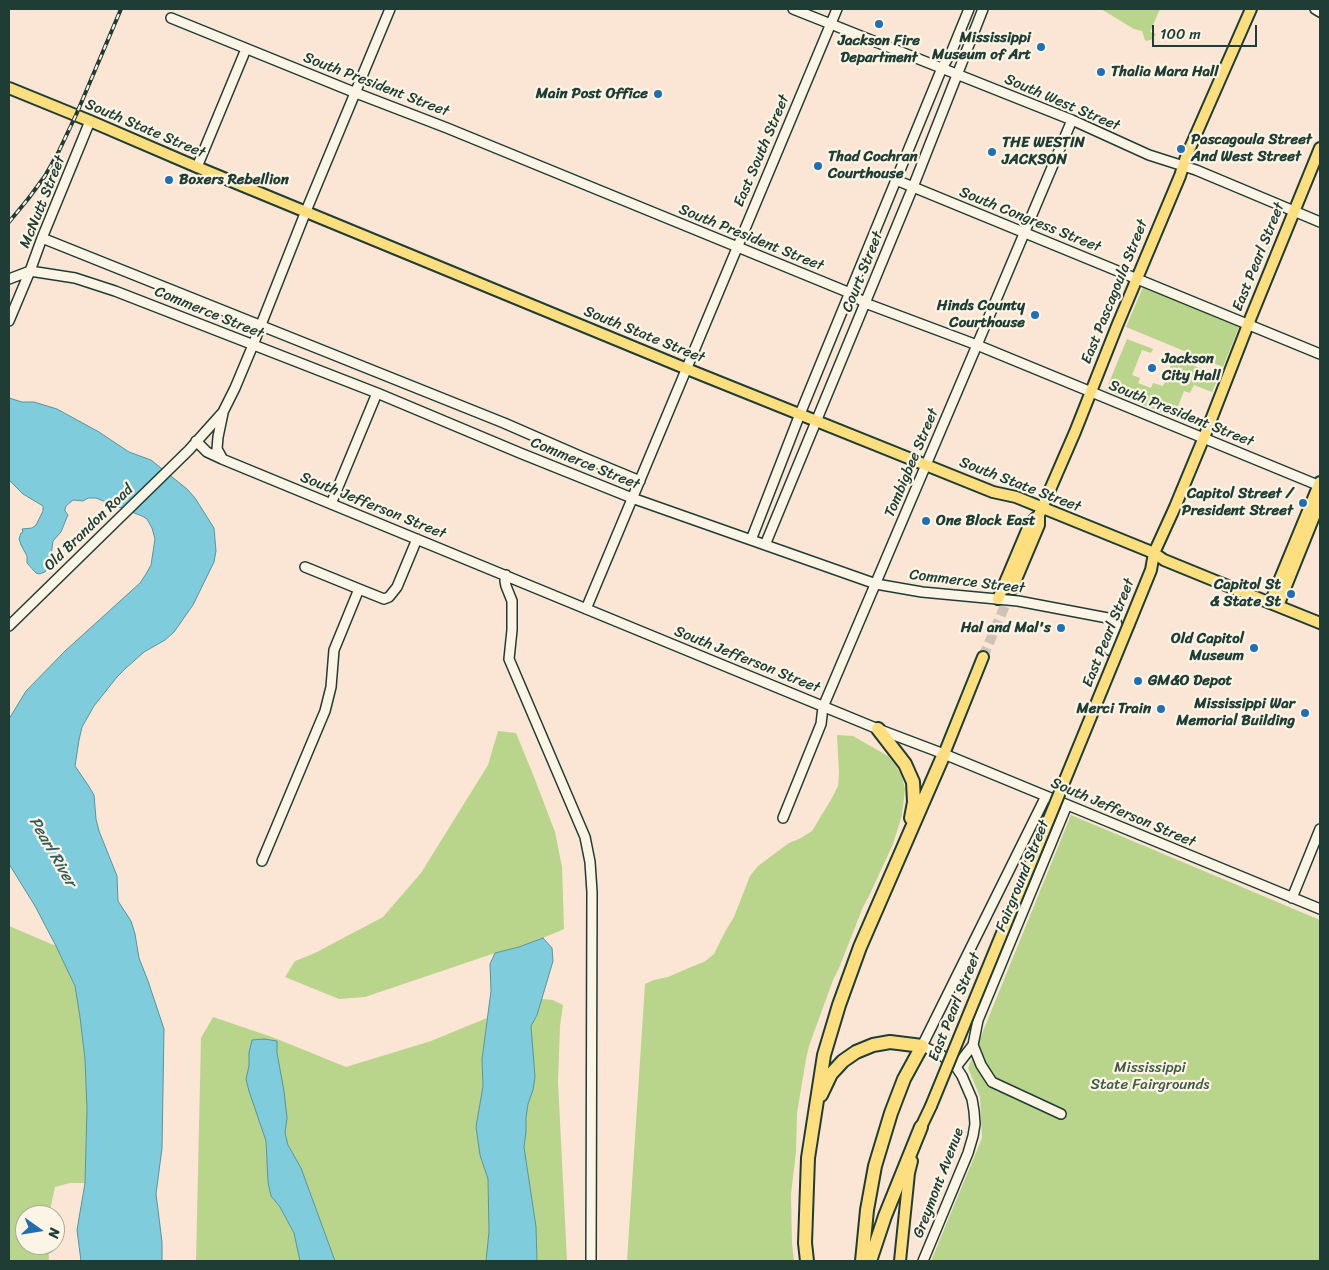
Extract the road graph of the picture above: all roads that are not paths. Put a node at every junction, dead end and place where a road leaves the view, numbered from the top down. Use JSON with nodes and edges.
{"nodes":[{"id":1,"x":390,"y":9,"type":"edge"},
{"id":2,"x":793,"y":9,"type":"edge"},
{"id":3,"x":837,"y":9,"type":"edge"},
{"id":4,"x":969,"y":9,"type":"edge"},
{"id":5,"x":983,"y":9,"type":"edge"},
{"id":6,"x":1251,"y":9,"type":"edge"},
{"id":7,"x":1315,"y":9,"type":"edge"},
{"id":8,"x":1320,"y":12,"type":"edge"},
{"id":9,"x":172,"y":18,"type":"dead end"},
{"id":10,"x":831,"y":23,"type":"junction"},
{"id":11,"x":246,"y":49,"type":"junction"},
{"id":12,"x":942,"y":68,"type":"junction"},
{"id":13,"x":957,"y":74,"type":"junction"},
{"id":14,"x":9,"y":88,"type":"edge"},
{"id":15,"x":356,"y":93,"type":"junction"},
{"id":16,"x":1072,"y":120,"type":"junction"},
{"id":17,"x":90,"y":121,"type":"junction"},
{"id":18,"x":1320,"y":148,"type":"edge"},
{"id":19,"x":1183,"y":166,"type":"junction"},
{"id":20,"x":197,"y":167,"type":"junction"},
{"id":21,"x":896,"y":180,"type":"junction"},
{"id":22,"x":913,"y":187,"type":"junction"},
{"id":23,"x":1294,"y":211,"type":"junction"},
{"id":24,"x":306,"y":212,"type":"junction"},
{"id":25,"x":1320,"y":222,"type":"edge"},
{"id":26,"x":1025,"y":232,"type":"junction"},
{"id":27,"x":42,"y":238,"type":"junction"},
{"id":28,"x":738,"y":247,"type":"junction"},
{"id":29,"x":30,"y":271,"type":"junction"},
{"id":30,"x":1137,"y":278,"type":"junction"},
{"id":31,"x":9,"y":279,"type":"edge"},
{"id":32,"x":850,"y":293,"type":"junction"},
{"id":33,"x":865,"y":303,"type":"junction"},
{"id":34,"x":9,"y":321,"type":"edge"},
{"id":35,"x":1248,"y":325,"type":"junction"},
{"id":36,"x":260,"y":326,"type":"junction"},
{"id":37,"x":977,"y":345,"type":"junction"},
{"id":38,"x":253,"y":346,"type":"junction"},
{"id":39,"x":1320,"y":354,"type":"edge"},
{"id":40,"x":687,"y":368,"type":"junction"},
{"id":41,"x":1091,"y":392,"type":"junction"},
{"id":42,"x":376,"y":393,"type":"junction"},
{"id":43,"x":223,"y":412,"type":"junction"},
{"id":44,"x":800,"y":414,"type":"junction"},
{"id":45,"x":817,"y":421,"type":"junction"},
{"id":46,"x":1204,"y":438,"type":"junction"},
{"id":47,"x":196,"y":442,"type":"junction"},
{"id":48,"x":222,"y":459,"type":"junction"},
{"id":49,"x":927,"y":465,"type":"junction"},
{"id":50,"x":640,"y":480,"type":"junction"},
{"id":51,"x":1320,"y":484,"type":"edge"},
{"id":52,"x":632,"y":498,"type":"junction"},
{"id":53,"x":1320,"y":502,"type":"edge"},
{"id":54,"x":331,"y":504,"type":"junction"},
{"id":55,"x":1041,"y":511,"type":"junction"},
{"id":56,"x":418,"y":539,"type":"junction"},
{"id":57,"x":751,"y":540,"type":"junction"},
{"id":58,"x":765,"y":545,"type":"junction"},
{"id":59,"x":1154,"y":554,"type":"junction"},
{"id":60,"x":305,"y":567,"type":"dead end"},
{"id":61,"x":506,"y":575,"type":"junction"},
{"id":62,"x":876,"y":584,"type":"junction"},
{"id":63,"x":359,"y":589,"type":"junction"},
{"id":64,"x":1012,"y":589,"type":"tunnel mouth"},
{"id":65,"x":998,"y":599,"type":"junction"},
{"id":66,"x":1274,"y":604,"type":"junction"},
{"id":67,"x":586,"y":609,"type":"junction"},
{"id":68,"x":1320,"y":623,"type":"edge"},
{"id":69,"x":9,"y":626,"type":"edge"},
{"id":70,"x":1109,"y":650,"type":"dead end"},
{"id":71,"x":983,"y":657,"type":"tunnel mouth"},
{"id":72,"x":823,"y":707,"type":"junction"},
{"id":73,"x":878,"y":729,"type":"junction"},
{"id":74,"x":944,"y":754,"type":"junction"},
{"id":75,"x":1046,"y":796,"type":"junction"},
{"id":76,"x":1067,"y":805,"type":"junction"},
{"id":77,"x":783,"y":818,"type":"dead end"},
{"id":78,"x":1320,"y":829,"type":"edge"},
{"id":79,"x":907,"y":839,"type":"junction"},
{"id":80,"x":262,"y":861,"type":"dead end"},
{"id":81,"x":1292,"y":898,"type":"junction"},
{"id":82,"x":1320,"y":909,"type":"edge"},
{"id":83,"x":973,"y":1044,"type":"junction"},
{"id":84,"x":922,"y":1046,"type":"junction"},
{"id":85,"x":956,"y":1067,"type":"junction"},
{"id":86,"x":816,"y":1104,"type":"junction"},
{"id":87,"x":1061,"y":1114,"type":"dead end"},
{"id":88,"x":921,"y":1127,"type":"junction"},
{"id":89,"x":591,"y":1261,"type":"edge"},
{"id":90,"x":807,"y":1261,"type":"edge"},
{"id":91,"x":862,"y":1261,"type":"edge"},
{"id":92,"x":870,"y":1261,"type":"edge"},
{"id":93,"x":900,"y":1261,"type":"edge"},
{"id":94,"x":924,"y":1261,"type":"edge"}],
"edges":[{"from":1,"to":15,"type":"street"},
{"from":2,"to":10,"type":"street","name":"South West Street"},
{"from":3,"to":10,"type":"street","name":"East South Street"},
{"from":4,"to":12,"type":"street","name":"Court Street"},
{"from":5,"to":13,"type":"street","name":"Court Street"},
{"from":6,"to":19,"type":"main road","name":"East Pascagoula Street"},
{"from":7,"to":8,"type":"street"},
{"from":9,"to":11,"type":"street","name":"South President Street"},
{"from":10,"to":12,"type":"street","name":"South West Street"},
{"from":10,"to":28,"type":"street","name":"East South Street"},
{"from":11,"to":15,"type":"street","name":"South President Street"},
{"from":11,"to":20,"type":"street"},
{"from":12,"to":13,"type":"street","name":"South West Street"},
{"from":12,"to":21,"type":"street","name":"Court Street"},
{"from":13,"to":16,"type":"street","name":"South West Street"},
{"from":13,"to":22,"type":"street","name":"Court Street"},
{"from":14,"to":17,"type":"main road","name":"South State Street"},
{"from":15,"to":24,"type":"street"},
{"from":15,"to":28,"type":"street","name":"South President Street"},
{"from":16,"to":19,"type":"street","name":"South West Street"},
{"from":16,"to":26,"type":"street","name":"Tombigbee Street"},
{"from":17,"to":20,"type":"main road","name":"South State Street"},
{"from":17,"to":27,"type":"street","name":"McNutt Street"},
{"from":18,"to":23,"type":"main road","name":"East Pearl Street"},
{"from":19,"to":23,"type":"street","name":"South West Street"},
{"from":19,"to":30,"type":"main road","name":"East Pascagoula Street"},
{"from":20,"to":24,"type":"main road","name":"South State Street"},
{"from":21,"to":22,"type":"street","name":"South Congress Street"},
{"from":21,"to":32,"type":"street","name":"Court Street"},
{"from":22,"to":26,"type":"street","name":"South Congress Street"},
{"from":22,"to":33,"type":"street","name":"Court Street"},
{"from":23,"to":25,"type":"street","name":"South West Street"},
{"from":23,"to":35,"type":"main road","name":"East Pearl Street"},
{"from":24,"to":36,"type":"street"},
{"from":24,"to":40,"type":"main road","name":"South State Street"},
{"from":26,"to":30,"type":"street","name":"South Congress Street"},
{"from":26,"to":37,"type":"street","name":"Tombigbee Street"},
{"from":27,"to":29,"type":"street","name":"McNutt Street"},
{"from":27,"to":36,"type":"street","name":"Commerce Street"},
{"from":28,"to":32,"type":"street","name":"South President Street"},
{"from":28,"to":40,"type":"street","name":"East South Street"},
{"from":29,"to":31,"type":"street"},
{"from":29,"to":34,"type":"street","name":"McNutt Street"},
{"from":29,"to":38,"type":"street","name":"Commerce Street"},
{"from":30,"to":35,"type":"street","name":"South Congress Street"},
{"from":30,"to":41,"type":"main road","name":"East Pascagoula Street"},
{"from":32,"to":33,"type":"street","name":"South President Street"},
{"from":32,"to":44,"type":"street","name":"Court Street"},
{"from":33,"to":37,"type":"street","name":"South President Street"},
{"from":33,"to":45,"type":"street","name":"Court Street"},
{"from":35,"to":39,"type":"street","name":"South Congress Street"},
{"from":35,"to":46,"type":"main road","name":"East Pearl Street"},
{"from":36,"to":38,"type":"street"},
{"from":36,"to":50,"type":"street","name":"Commerce Street"},
{"from":37,"to":41,"type":"street","name":"South President Street"},
{"from":37,"to":49,"type":"street","name":"Tombigbee Street"},
{"from":38,"to":42,"type":"street","name":"Commerce Street"},
{"from":38,"to":43,"type":"street"},
{"from":40,"to":44,"type":"main road","name":"South State Street"},
{"from":40,"to":50,"type":"street","name":"East South Street"},
{"from":41,"to":46,"type":"street","name":"South President Street"},
{"from":41,"to":55,"type":"main road","name":"East Pascagoula Street"},
{"from":42,"to":52,"type":"street","name":"Commerce Street"},
{"from":42,"to":54,"type":"street"},
{"from":43,"to":47,"type":"street","name":"Old Brandon Road"},
{"from":43,"to":48,"type":"street"},
{"from":44,"to":45,"type":"main road","name":"South State Street"},
{"from":44,"to":57,"type":"street","name":"Court Street"},
{"from":45,"to":49,"type":"main road","name":"South State Street"},
{"from":45,"to":58,"type":"street","name":"Court Street"},
{"from":46,"to":51,"type":"street","name":"South President Street"},
{"from":46,"to":59,"type":"main road","name":"East Pearl Street"},
{"from":47,"to":48,"type":"street","name":"South Jefferson Street"},
{"from":47,"to":69,"type":"street","name":"Old Brandon Road"},
{"from":48,"to":54,"type":"street","name":"South Jefferson Street"},
{"from":49,"to":55,"type":"main road","name":"South State Street"},
{"from":49,"to":62,"type":"street","name":"Tombigbee Street"},
{"from":50,"to":52,"type":"street","name":"East South Street"},
{"from":51,"to":66,"type":"main road"},
{"from":52,"to":57,"type":"street","name":"Commerce Street"},
{"from":52,"to":67,"type":"street","name":"East South Street"},
{"from":53,"to":66,"type":"main road"},
{"from":54,"to":56,"type":"street","name":"South Jefferson Street"},
{"from":55,"to":59,"type":"main road","name":"South State Street"},
{"from":55,"to":64,"type":"main road","name":"East Pascagoula Street"},
{"from":55,"to":65,"type":"main road"},
{"from":56,"to":61,"type":"street","name":"South Jefferson Street"},
{"from":56,"to":63,"type":"street"},
{"from":57,"to":58,"type":"street","name":"Commerce Street"},
{"from":58,"to":62,"type":"street","name":"Commerce Street"},
{"from":59,"to":66,"type":"main road","name":"South State Street"},
{"from":59,"to":88,"type":"main road","name":"East Pearl Street","bridge":true},
{"from":60,"to":63,"type":"street"},
{"from":61,"to":67,"type":"street","name":"South Jefferson Street"},
{"from":61,"to":89,"type":"street"},
{"from":62,"to":65,"type":"street","name":"Commerce Street"},
{"from":62,"to":72,"type":"street","name":"Tombigbee Street"},
{"from":63,"to":80,"type":"street"},
{"from":65,"to":70,"type":"street","name":"Commerce Street"},
{"from":66,"to":68,"type":"main road","name":"South State Street"},
{"from":67,"to":72,"type":"street","name":"South Jefferson Street"},
{"from":71,"to":74,"type":"main road"},
{"from":72,"to":73,"type":"street","name":"South Jefferson Street"},
{"from":72,"to":77,"type":"street","name":"Tombigbee Street"},
{"from":73,"to":74,"type":"street","name":"South Jefferson Street"},
{"from":73,"to":79,"type":"highway"},
{"from":74,"to":75,"type":"street","name":"South Jefferson Street"},
{"from":74,"to":79,"type":"highway"},
{"from":75,"to":76,"type":"street","name":"South Jefferson Street"},
{"from":75,"to":84,"type":"street"},
{"from":76,"to":81,"type":"street","name":"South Jefferson Street"},
{"from":76,"to":83,"type":"street","name":"Fairground Street"},
{"from":78,"to":81,"type":"street"},
{"from":79,"to":86,"type":"highway"},
{"from":81,"to":82,"type":"street","name":"South Jefferson Street"},
{"from":83,"to":85,"type":"street"},
{"from":83,"to":87,"type":"street"},
{"from":84,"to":85,"type":"street","name":"Greymont Avenue"},
{"from":84,"to":86,"type":"highway"},
{"from":84,"to":91,"type":"highway"},
{"from":85,"to":94,"type":"street","name":"Greymont Avenue"},
{"from":86,"to":90,"type":"highway"},
{"from":88,"to":92,"type":"highway"},
{"from":88,"to":93,"type":"main road","name":"East Pearl Street"}]}
